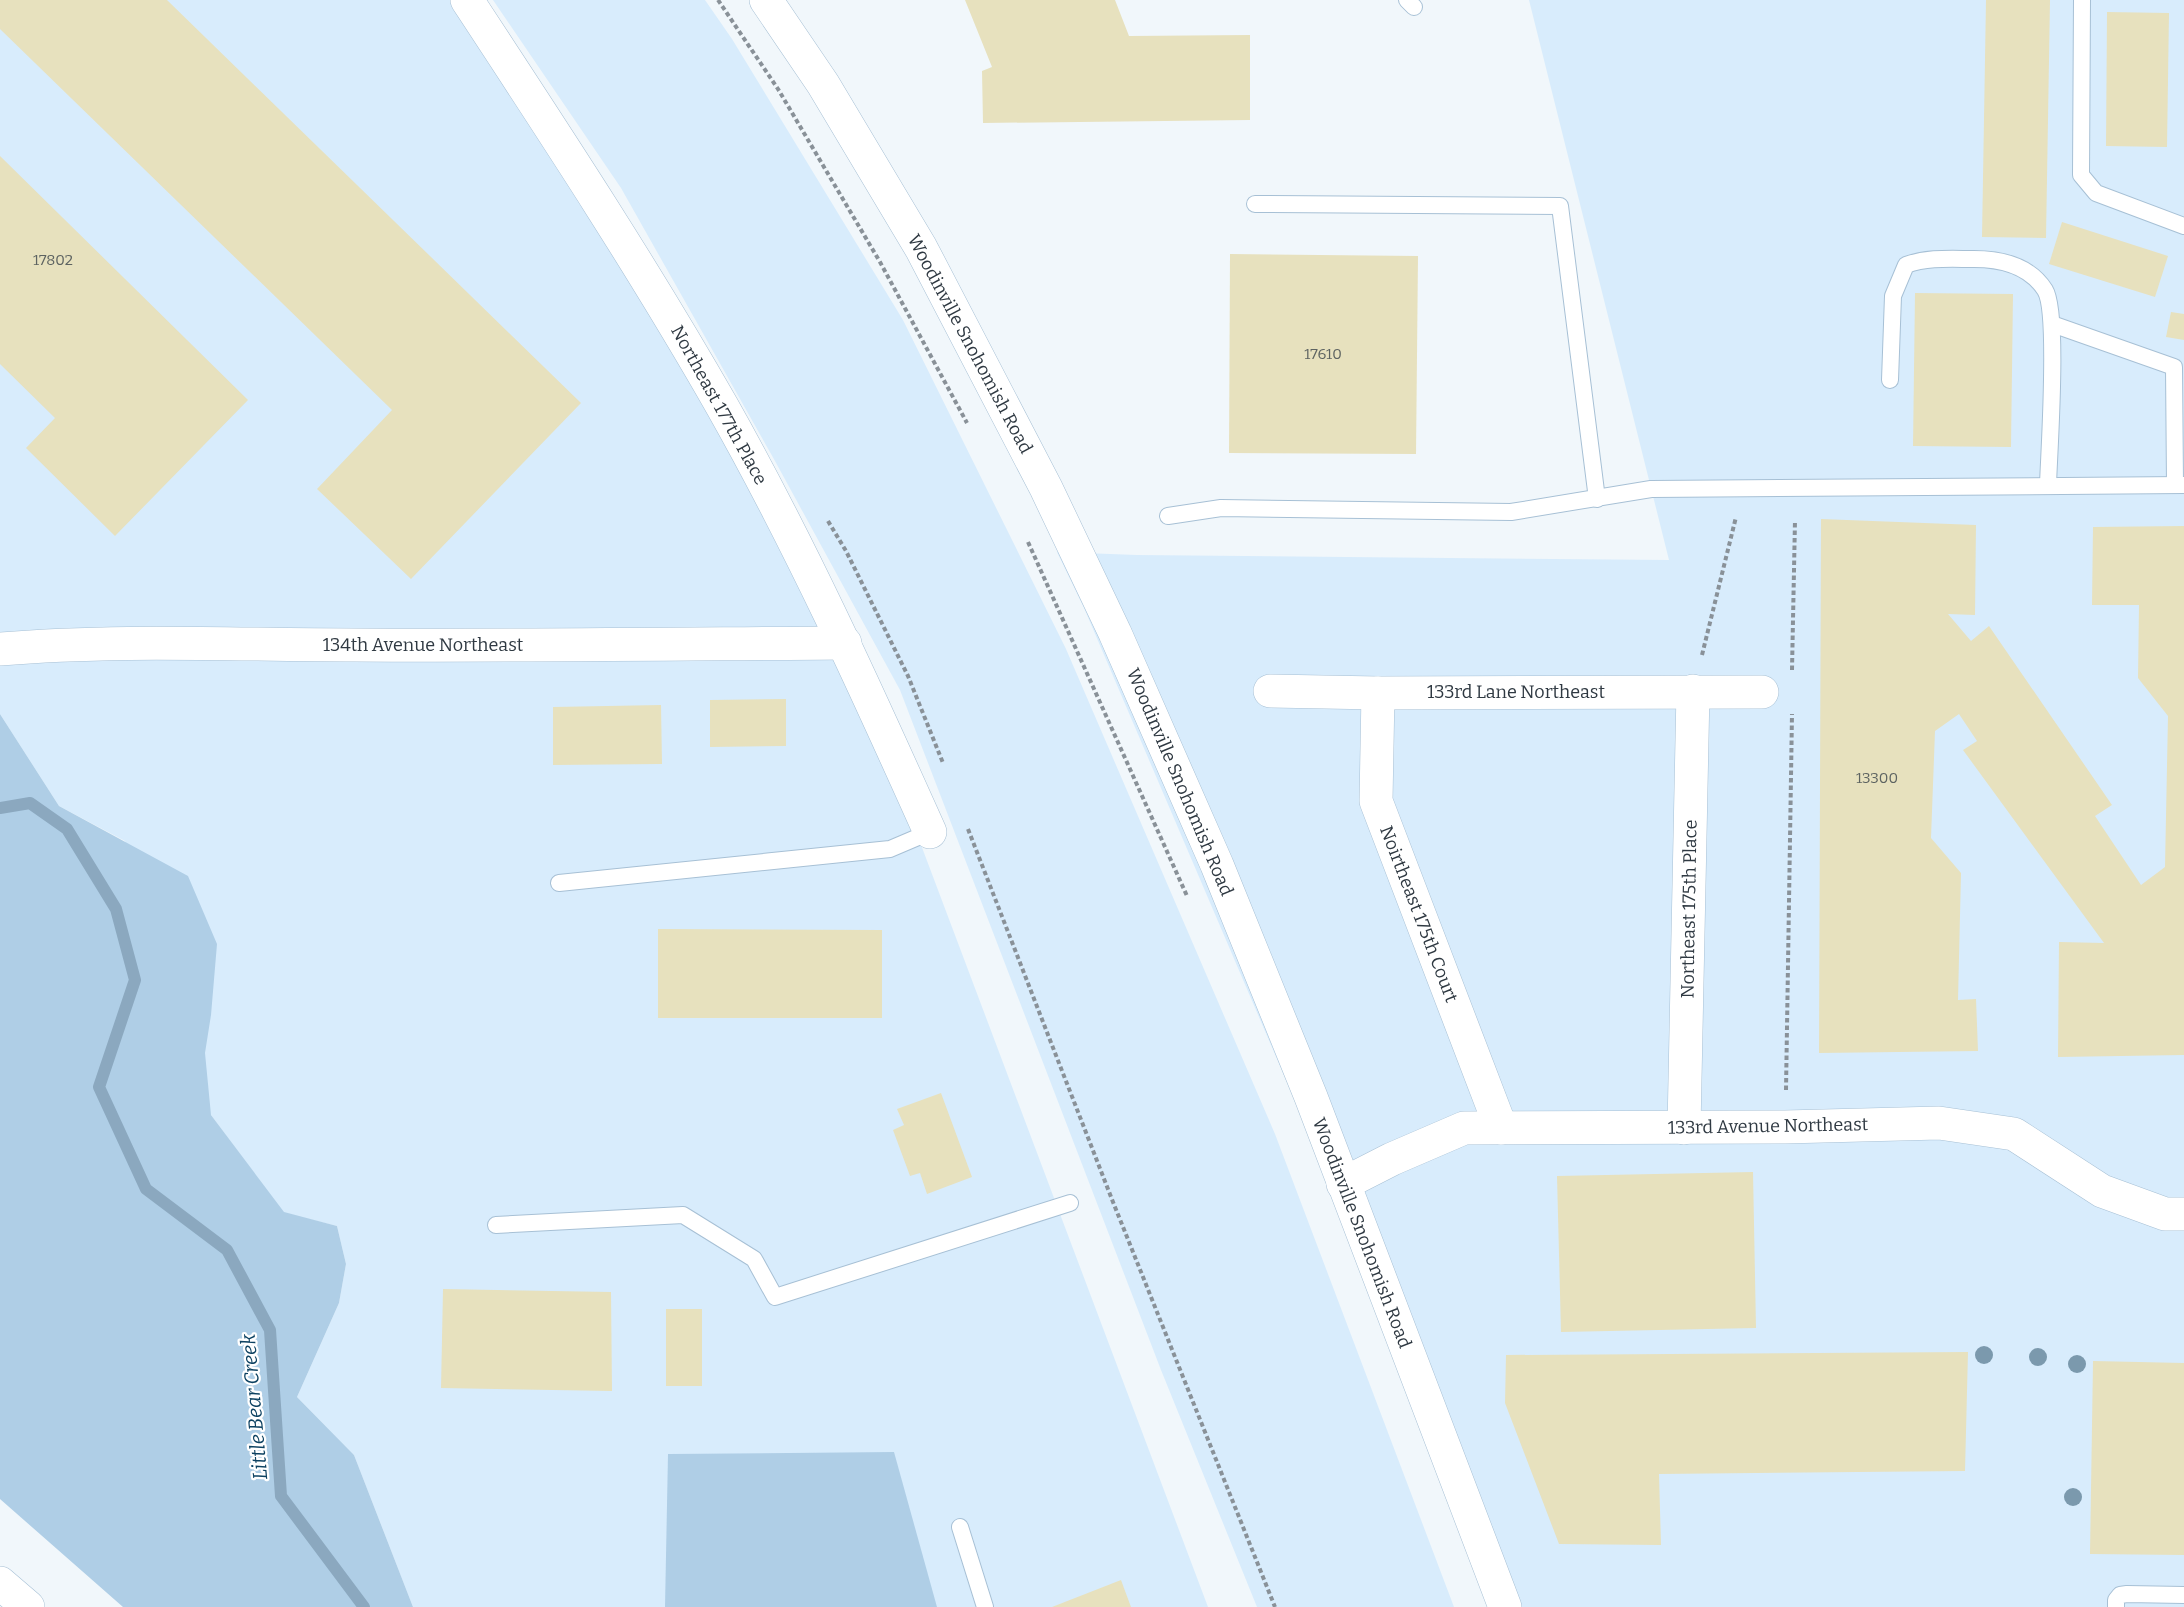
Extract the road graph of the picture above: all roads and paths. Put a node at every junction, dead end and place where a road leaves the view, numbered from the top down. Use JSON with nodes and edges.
{"nodes":[{"id":1,"x":467,"y":0,"type":"edge"},
{"id":2,"x":718,"y":0,"type":"edge"},
{"id":3,"x":766,"y":0,"type":"edge"},
{"id":4,"x":2082,"y":0,"type":"edge"},
{"id":5,"x":1255,"y":204,"type":"dead end"},
{"id":6,"x":2184,"y":226,"type":"edge"},
{"id":7,"x":2052,"y":324,"type":"junction"},
{"id":8,"x":1890,"y":380,"type":"dead end"},
{"id":9,"x":970,"y":429,"type":"dead end"},
{"id":10,"x":2179,"y":485,"type":"edge"},
{"id":11,"x":2048,"y":486,"type":"junction"},
{"id":12,"x":1743,"y":488,"type":"junction"},
{"id":13,"x":1597,"y":499,"type":"junction"},
{"id":14,"x":1168,"y":516,"type":"dead end"},
{"id":15,"x":1795,"y":520,"type":"dead end"},
{"id":16,"x":1023,"y":533,"type":"dead end"},
{"id":17,"x":845,"y":643,"type":"junction"},
{"id":18,"x":0,"y":650,"type":"edge"},
{"id":19,"x":1792,"y":675,"type":"dead end"},
{"id":20,"x":1270,"y":691,"type":"dead end"},
{"id":21,"x":1693,"y":691,"type":"junction"},
{"id":22,"x":1762,"y":692,"type":"dead end"},
{"id":23,"x":1378,"y":693,"type":"junction"},
{"id":24,"x":1792,"y":711,"type":"dead end"},
{"id":25,"x":930,"y":832,"type":"joint"},
{"id":26,"x":559,"y":883,"type":"dead end"},
{"id":27,"x":1187,"y":897,"type":"dead end"},
{"id":28,"x":1786,"y":1094,"type":"dead end"},
{"id":29,"x":1501,"y":1128,"type":"junction"},
{"id":30,"x":1684,"y":1128,"type":"junction"},
{"id":31,"x":1342,"y":1184,"type":"junction"},
{"id":32,"x":1070,"y":1203,"type":"dead end"},
{"id":33,"x":2184,"y":1214,"type":"edge"},
{"id":34,"x":496,"y":1225,"type":"dead end"},
{"id":35,"x":960,"y":1527,"type":"dead end"},
{"id":36,"x":0,"y":1583,"type":"edge"},
{"id":37,"x":2184,"y":1595,"type":"edge"},
{"id":38,"x":28,"y":1607,"type":"edge"},
{"id":39,"x":985,"y":1607,"type":"edge"},
{"id":40,"x":1505,"y":1607,"type":"edge"},
{"id":41,"x":2116,"y":1607,"type":"edge"}],
"edges":[{"from":1,"to":17,"type":"main road","name":"Northeast 177th Place"},
{"from":2,"to":9,"type":"path"},
{"from":3,"to":31,"type":"main road","name":"Woodinville Snohomish Road"},
{"from":4,"to":6,"type":"lane"},
{"from":5,"to":13,"type":"lane"},
{"from":7,"to":8,"type":"lane"},
{"from":7,"to":10,"type":"lane"},
{"from":7,"to":11,"type":"lane"},
{"from":10,"to":11,"type":"lane"},
{"from":11,"to":12,"type":"lane"},
{"from":12,"to":13,"type":"lane"},
{"from":12,"to":21,"type":"path"},
{"from":13,"to":14,"type":"lane"},
{"from":15,"to":19,"type":"path"},
{"from":16,"to":27,"type":"path"},
{"from":17,"to":18,"type":"main road","name":"134th Avenue Northeast"},
{"from":17,"to":25,"type":"main road","name":"Northeast 177th Place"},
{"from":20,"to":23,"type":"main road","name":"133rd Lane Northeast"},
{"from":21,"to":22,"type":"main road","name":"133rd Lane Northeast"},
{"from":21,"to":23,"type":"main road","name":"133rd Lane Northeast"},
{"from":21,"to":30,"type":"main road","name":"Northeast 175th Place"},
{"from":23,"to":29,"type":"main road","name":"Noirtheast 175th Court"},
{"from":24,"to":28,"type":"path"},
{"from":25,"to":26,"type":"lane"},
{"from":29,"to":30,"type":"main road","name":"133rd Avenue Northeast"},
{"from":29,"to":31,"type":"main road","name":"133rd Avenue Northeast"},
{"from":30,"to":33,"type":"main road","name":"133rd Avenue Northeast"},
{"from":31,"to":40,"type":"main road","name":"Woodinville Snohomish Road"},
{"from":32,"to":34,"type":"lane"},
{"from":35,"to":39,"type":"lane"},
{"from":36,"to":38,"type":"main road"},
{"from":37,"to":41,"type":"lane"}]}
